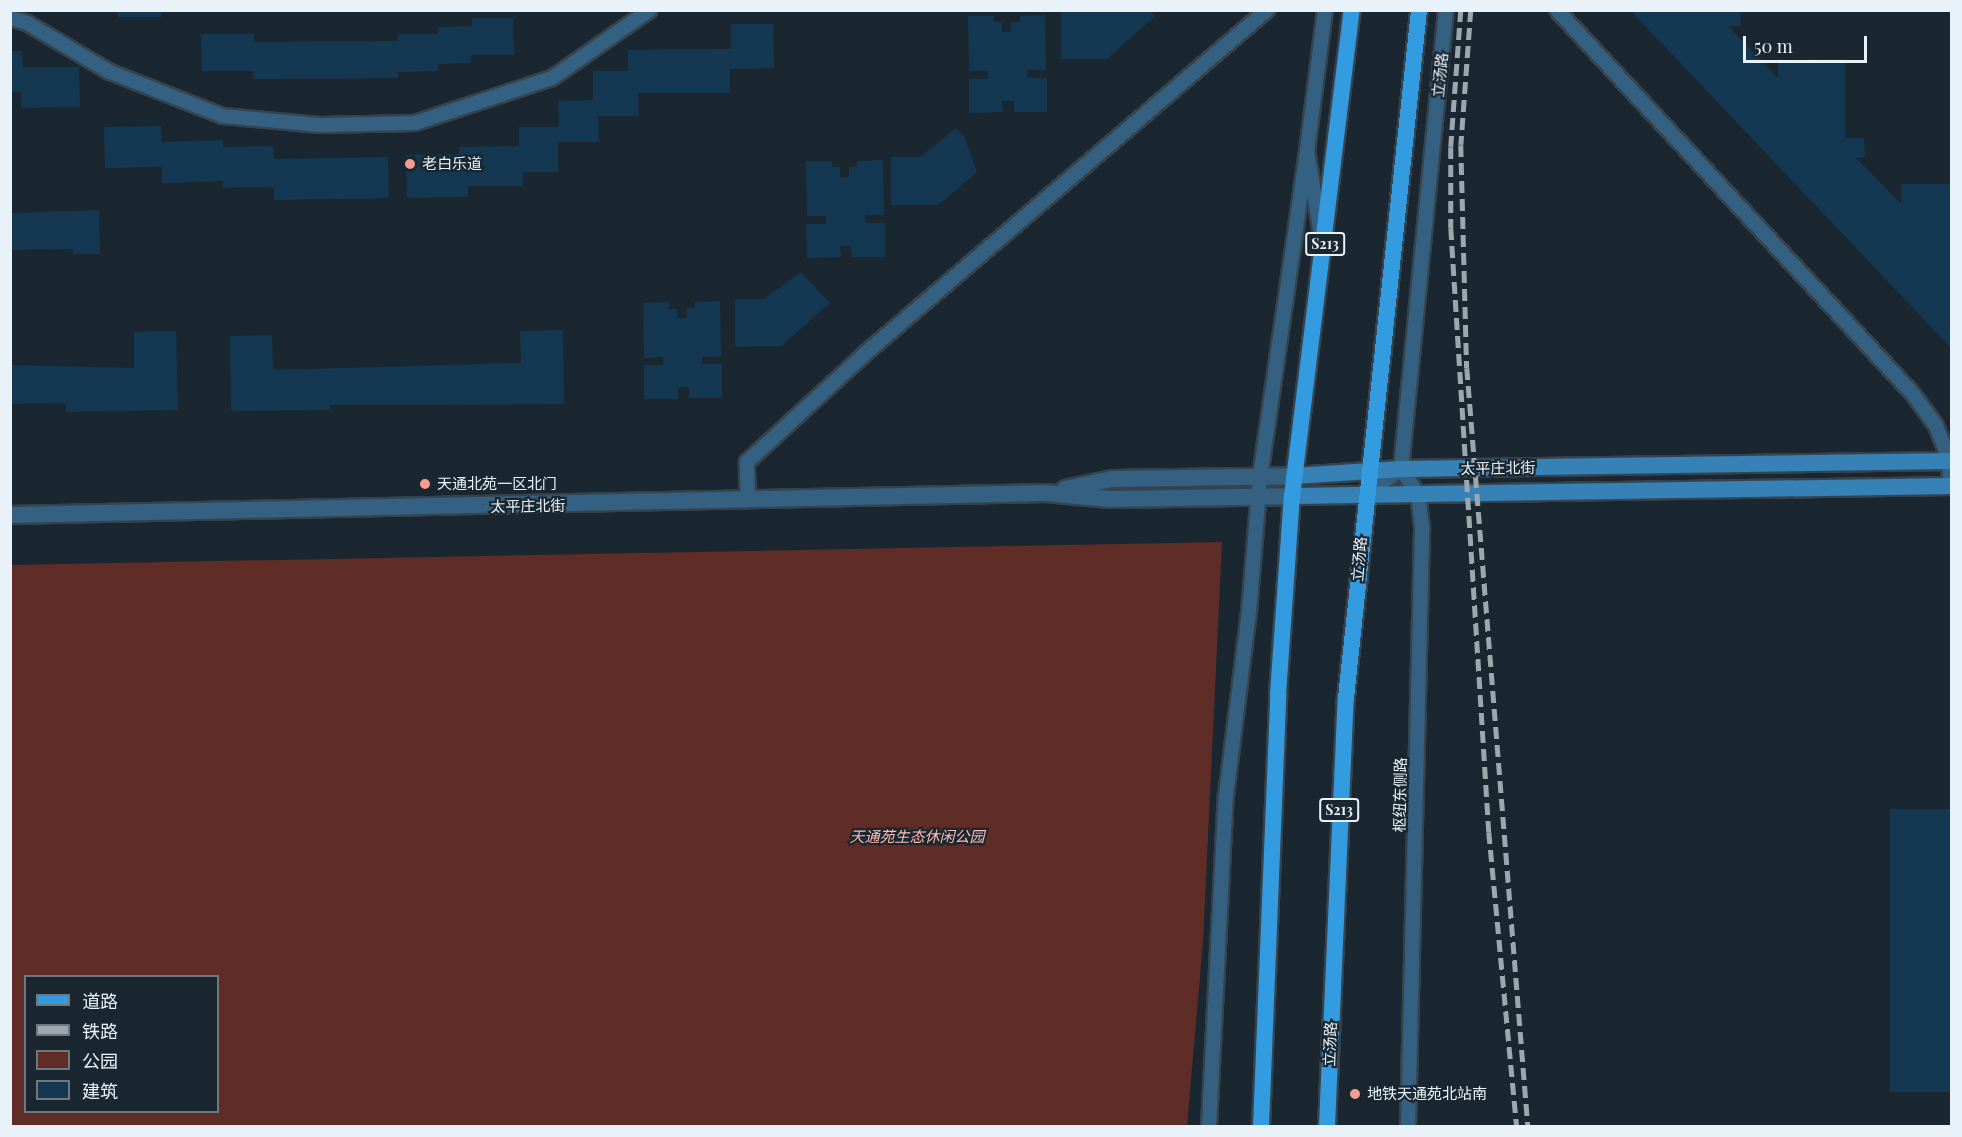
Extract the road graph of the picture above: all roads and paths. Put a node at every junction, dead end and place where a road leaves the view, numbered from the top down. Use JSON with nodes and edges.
{"nodes":[{"id":1,"x":650,"y":10,"type":"edge"},
{"id":2,"x":1267,"y":10,"type":"edge"},
{"id":3,"x":1325,"y":10,"type":"edge"},
{"id":4,"x":1352,"y":10,"type":"edge"},
{"id":5,"x":1419,"y":10,"type":"edge"},
{"id":6,"x":1446,"y":10,"type":"edge"},
{"id":7,"x":1557,"y":10,"type":"edge"},
{"id":8,"x":10,"y":18,"type":"edge"},
{"id":9,"x":1307,"y":151,"type":"junction"},
{"id":10,"x":1324,"y":254,"type":"junction"},
{"id":11,"x":1950,"y":461,"type":"edge"},
{"id":12,"x":1401,"y":469,"type":"junction"},
{"id":13,"x":1368,"y":471,"type":"junction"},
{"id":14,"x":1294,"y":476,"type":"junction"},
{"id":15,"x":1260,"y":477,"type":"junction"},
{"id":16,"x":1951,"y":486,"type":"edge"},
{"id":17,"x":1046,"y":493,"type":"junction"},
{"id":18,"x":1418,"y":494,"type":"junction"},
{"id":19,"x":1365,"y":495,"type":"junction"},
{"id":20,"x":1258,"y":496,"type":"junction"},
{"id":21,"x":1292,"y":496,"type":"junction"},
{"id":22,"x":748,"y":499,"type":"junction"},
{"id":23,"x":10,"y":515,"type":"edge"},
{"id":24,"x":1209,"y":1126,"type":"edge"},
{"id":25,"x":1261,"y":1126,"type":"edge"},
{"id":26,"x":1327,"y":1126,"type":"edge"},
{"id":27,"x":1408,"y":1126,"type":"edge"}],
"edges":[{"from":1,"to":8,"type":"street"},
{"from":2,"to":22,"type":"street"},
{"from":3,"to":9,"type":"street","number":"S213"},
{"from":4,"to":10,"type":"main road","number":"S213"},
{"from":5,"to":13,"type":"main road","name":"立汤路"},
{"from":6,"to":12,"type":"street","name":"立汤路"},
{"from":7,"to":11,"type":"street"},
{"from":9,"to":10,"type":"street","number":"S213"},
{"from":9,"to":15,"type":"street"},
{"from":10,"to":14,"type":"main road","number":"S213"},
{"from":11,"to":12,"type":"main road","name":"太平庄北街"},
{"from":11,"to":16,"type":"street"},
{"from":12,"to":13,"type":"main road","name":"太平庄北街"},
{"from":12,"to":18,"type":"street"},
{"from":12,"to":19,"type":"street"},
{"from":13,"to":14,"type":"main road","name":"太平庄北街"},
{"from":13,"to":19,"type":"main road","name":"立汤路"},
{"from":14,"to":15,"type":"street","name":"太平庄北街"},
{"from":14,"to":21,"type":"main road","number":"S213"},
{"from":15,"to":17,"type":"street","name":"太平庄北街"},
{"from":15,"to":20,"type":"street"},
{"from":16,"to":18,"type":"main road","name":"太平庄北街"},
{"from":17,"to":20,"type":"street","name":"太平庄北街"},
{"from":17,"to":22,"type":"street","name":"太平庄北街"},
{"from":18,"to":19,"type":"main road","name":"太平庄北街"},
{"from":18,"to":27,"type":"street","name":"枢纽东侧路"},
{"from":19,"to":21,"type":"main road","name":"太平庄北街"},
{"from":19,"to":26,"type":"main road","name":"立汤路","number":"S213"},
{"from":20,"to":21,"type":"street","name":"太平庄北街"},
{"from":20,"to":24,"type":"street"},
{"from":21,"to":25,"type":"main road","number":"S213"},
{"from":22,"to":23,"type":"street","name":"太平庄北街"}]}
